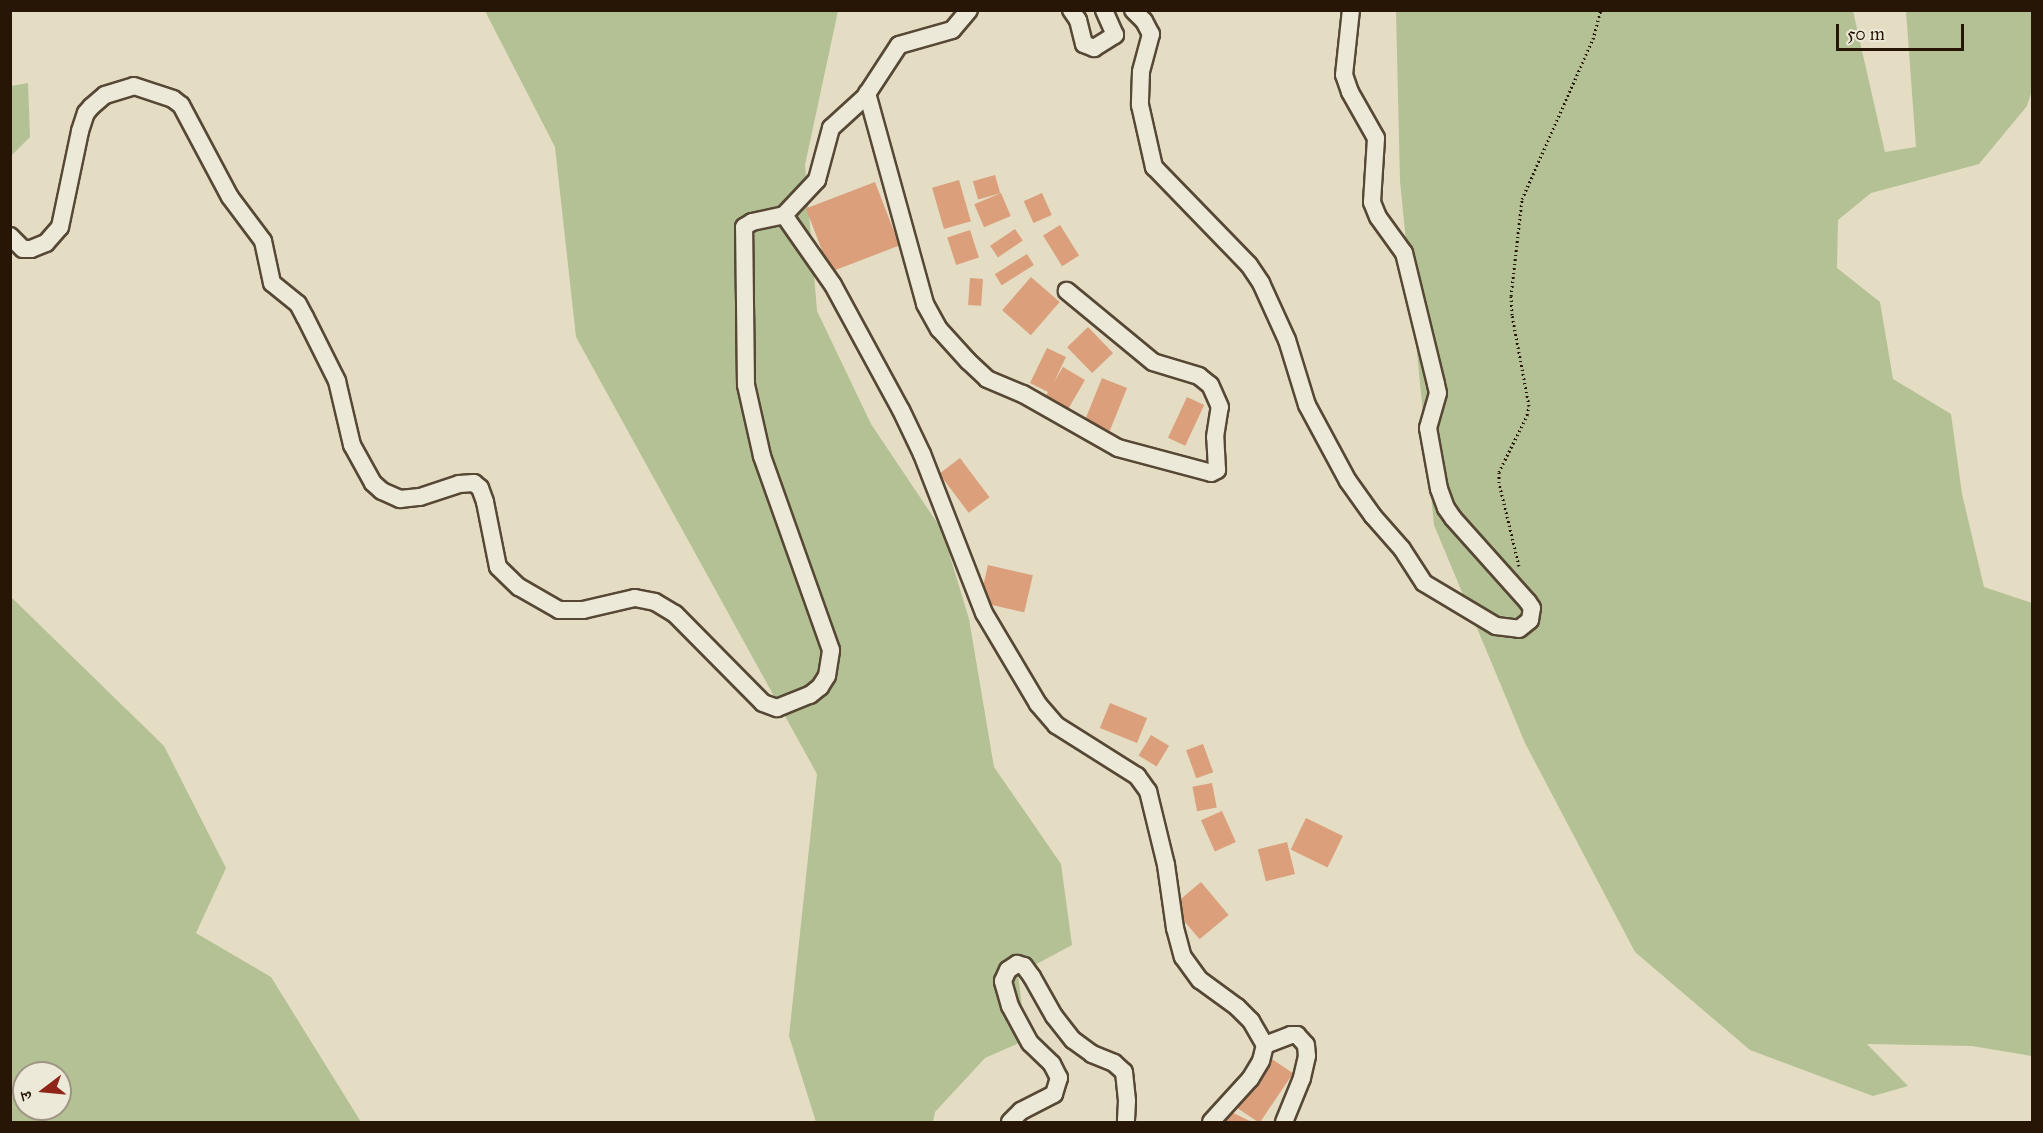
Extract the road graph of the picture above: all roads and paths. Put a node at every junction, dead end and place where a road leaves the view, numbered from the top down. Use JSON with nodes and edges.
{"nodes":[{"id":1,"x":969,"y":10,"type":"edge"},
{"id":2,"x":1071,"y":10,"type":"edge"},
{"id":3,"x":1104,"y":10,"type":"edge"},
{"id":4,"x":1133,"y":10,"type":"edge"},
{"id":5,"x":1351,"y":10,"type":"edge"},
{"id":6,"x":1601,"y":10,"type":"edge"},
{"id":7,"x":867,"y":93,"type":"junction"},
{"id":8,"x":784,"y":215,"type":"junction"},
{"id":9,"x":10,"y":236,"type":"edge"},
{"id":10,"x":1067,"y":291,"type":"dead end"},
{"id":11,"x":1521,"y":573,"type":"dead end"},
{"id":12,"x":1265,"y":1045,"type":"junction"},
{"id":13,"x":1010,"y":1122,"type":"edge"},
{"id":14,"x":1126,"y":1122,"type":"edge"},
{"id":15,"x":1211,"y":1122,"type":"edge"},
{"id":16,"x":1284,"y":1122,"type":"edge"}],
"edges":[{"from":1,"to":7,"type":"street"},
{"from":2,"to":3,"type":"street"},
{"from":4,"to":5,"type":"street"},
{"from":6,"to":11,"type":"path"},
{"from":7,"to":8,"type":"street"},
{"from":7,"to":10,"type":"street"},
{"from":8,"to":9,"type":"street"},
{"from":8,"to":12,"type":"street"},
{"from":12,"to":15,"type":"street"},
{"from":12,"to":16,"type":"street"},
{"from":13,"to":14,"type":"street"}]}
